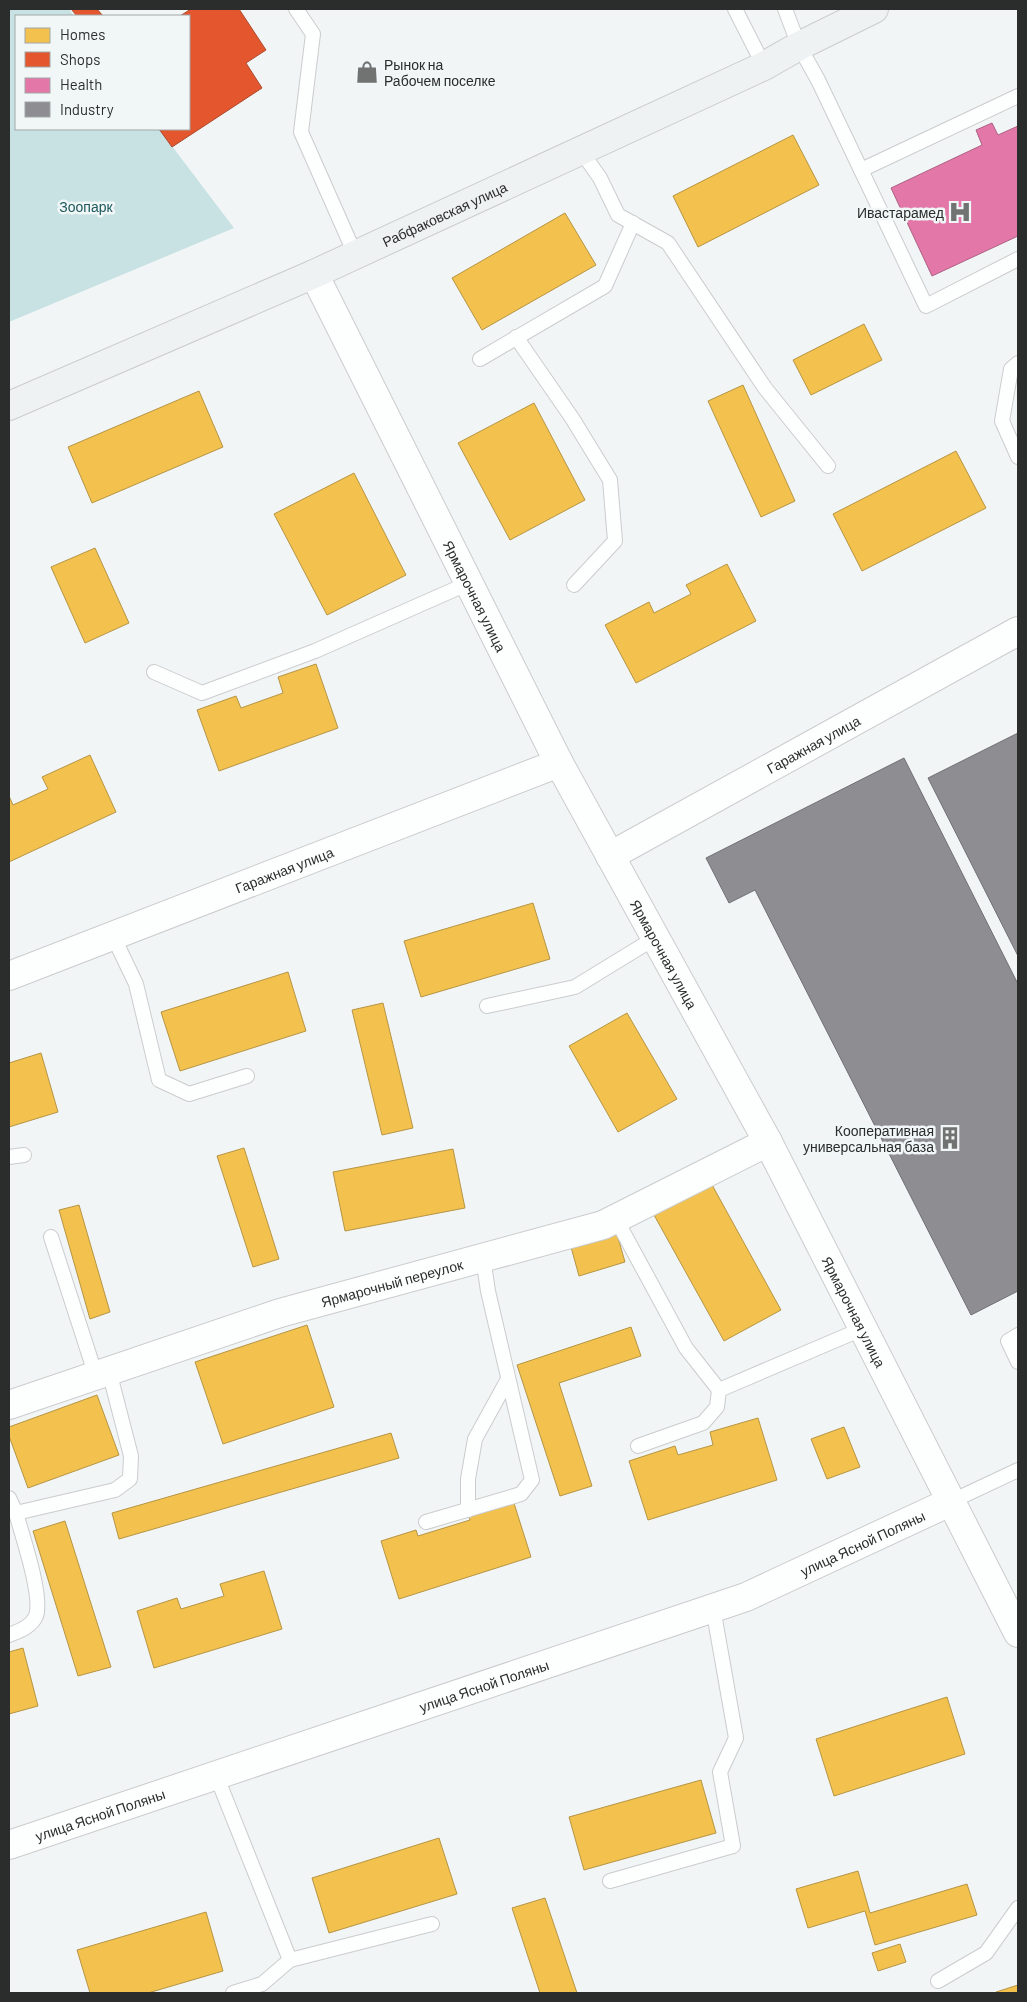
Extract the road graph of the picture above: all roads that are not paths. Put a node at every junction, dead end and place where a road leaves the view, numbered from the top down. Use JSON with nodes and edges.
{"nodes":[{"id":1,"x":296,"y":9,"type":"edge"},
{"id":2,"x":735,"y":9,"type":"edge"},
{"id":3,"x":785,"y":9,"type":"edge"},
{"id":4,"x":874,"y":9,"type":"edge"},
{"id":5,"x":799,"y":46,"type":"junction"},
{"id":6,"x":764,"y":66,"type":"junction"},
{"id":7,"x":1018,"y":96,"type":"edge"},
{"id":8,"x":581,"y":151,"type":"junction"},
{"id":9,"x":861,"y":170,"type":"junction"},
{"id":10,"x":633,"y":223,"type":"junction"},
{"id":11,"x":355,"y":254,"type":"junction"},
{"id":12,"x":1018,"y":259,"type":"edge"},
{"id":13,"x":314,"y":274,"type":"junction"},
{"id":14,"x":516,"y":337,"type":"junction"},
{"id":15,"x":480,"y":359,"type":"dead end"},
{"id":16,"x":1018,"y":363,"type":"edge"},
{"id":17,"x":9,"y":406,"type":"edge"},
{"id":18,"x":1018,"y":457,"type":"edge"},
{"id":19,"x":828,"y":466,"type":"dead end"},
{"id":20,"x":469,"y":583,"type":"junction"},
{"id":21,"x":574,"y":585,"type":"dead end"},
{"id":22,"x":1018,"y":631,"type":"edge"},
{"id":23,"x":154,"y":672,"type":"dead end"},
{"id":24,"x":559,"y":763,"type":"junction"},
{"id":25,"x":610,"y":856,"type":"junction"},
{"id":26,"x":113,"y":936,"type":"junction"},
{"id":27,"x":655,"y":938,"type":"junction"},
{"id":28,"x":9,"y":976,"type":"edge"},
{"id":29,"x":486,"y":1006,"type":"dead end"},
{"id":30,"x":247,"y":1076,"type":"dead end"},
{"id":31,"x":768,"y":1142,"type":"junction"},
{"id":32,"x":24,"y":1155,"type":"dead end"},
{"id":33,"x":9,"y":1157,"type":"edge"},
{"id":34,"x":616,"y":1219,"type":"junction"},
{"id":35,"x":51,"y":1237,"type":"dead end"},
{"id":36,"x":483,"y":1258,"type":"junction"},
{"id":37,"x":862,"y":1329,"type":"junction"},
{"id":38,"x":1018,"y":1335,"type":"edge"},
{"id":39,"x":1018,"y":1362,"type":"edge"},
{"id":40,"x":103,"y":1374,"type":"junction"},
{"id":41,"x":508,"y":1379,"type":"junction"},
{"id":42,"x":718,"y":1390,"type":"junction"},
{"id":43,"x":9,"y":1406,"type":"edge"},
{"id":44,"x":638,"y":1446,"type":"dead end"},
{"id":45,"x":1018,"y":1470,"type":"edge"},
{"id":46,"x":9,"y":1498,"type":"edge"},
{"id":47,"x":950,"y":1502,"type":"junction"},
{"id":48,"x":468,"y":1510,"type":"junction"},
{"id":49,"x":16,"y":1513,"type":"junction"},
{"id":50,"x":426,"y":1522,"type":"dead end"},
{"id":51,"x":713,"y":1608,"type":"junction"},
{"id":52,"x":1018,"y":1633,"type":"edge"},
{"id":53,"x":9,"y":1635,"type":"edge"},
{"id":54,"x":216,"y":1775,"type":"junction"},
{"id":55,"x":9,"y":1845,"type":"edge"},
{"id":56,"x":610,"y":1881,"type":"dead end"},
{"id":57,"x":1018,"y":1908,"type":"edge"},
{"id":58,"x":432,"y":1924,"type":"dead end"},
{"id":59,"x":290,"y":1960,"type":"junction"},
{"id":60,"x":938,"y":1981,"type":"dead end"},
{"id":61,"x":233,"y":1993,"type":"edge"}],
"edges":[{"from":1,"to":11,"type":"lane"},
{"from":2,"to":6,"type":"lane"},
{"from":3,"to":5,"type":"lane"},
{"from":4,"to":5,"type":"main road","name":"Рабфаковская улица"},
{"from":5,"to":6,"type":"main road","name":"Рабфаковская улица"},
{"from":5,"to":9,"type":"lane"},
{"from":6,"to":8,"type":"main road","name":"Рабфаковская улица"},
{"from":7,"to":9,"type":"lane"},
{"from":8,"to":10,"type":"lane"},
{"from":8,"to":11,"type":"main road","name":"Рабфаковская улица"},
{"from":9,"to":12,"type":"lane"},
{"from":10,"to":14,"type":"lane"},
{"from":10,"to":19,"type":"lane"},
{"from":11,"to":13,"type":"main road","name":"Рабфаковская улица"},
{"from":13,"to":17,"type":"main road","name":"Рабфаковская улица"},
{"from":13,"to":20,"type":"street","name":"Ярмарочная улица"},
{"from":14,"to":15,"type":"lane"},
{"from":14,"to":21,"type":"lane"},
{"from":16,"to":18,"type":"lane"},
{"from":20,"to":23,"type":"lane"},
{"from":20,"to":24,"type":"street","name":"Ярмарочная улица"},
{"from":22,"to":25,"type":"street","name":"Гаражная улица"},
{"from":24,"to":25,"type":"street","name":"Ярмарочная улица"},
{"from":24,"to":26,"type":"street","name":"Гаражная улица"},
{"from":25,"to":27,"type":"street","name":"Ярмарочная улица"},
{"from":26,"to":28,"type":"street","name":"Гаражная улица"},
{"from":26,"to":30,"type":"lane"},
{"from":27,"to":29,"type":"lane"},
{"from":27,"to":31,"type":"street","name":"Ярмарочная улица"},
{"from":31,"to":34,"type":"street","name":"Ярмарочный переулок"},
{"from":31,"to":37,"type":"street","name":"Ярмарочная улица"},
{"from":32,"to":33,"type":"lane"},
{"from":34,"to":36,"type":"street","name":"Ярмарочный переулок"},
{"from":34,"to":42,"type":"lane"},
{"from":35,"to":40,"type":"lane"},
{"from":36,"to":40,"type":"street","name":"Ярмарочный переулок"},
{"from":36,"to":41,"type":"lane"},
{"from":37,"to":42,"type":"lane"},
{"from":37,"to":47,"type":"street","name":"Ярмарочная улица"},
{"from":38,"to":39,"type":"lane"},
{"from":40,"to":43,"type":"street","name":"Ярмарочный переулок"},
{"from":40,"to":49,"type":"lane"},
{"from":41,"to":48,"type":"lane"},
{"from":41,"to":48,"type":"lane"},
{"from":42,"to":44,"type":"lane"},
{"from":45,"to":47,"type":"lane"},
{"from":46,"to":49,"type":"lane"},
{"from":47,"to":51,"type":"street","name":"улица Ясной Поляны"},
{"from":47,"to":52,"type":"street","name":"Ярмарочная улица"},
{"from":48,"to":50,"type":"lane"},
{"from":49,"to":53,"type":"lane"},
{"from":51,"to":54,"type":"street","name":"улица Ясной Поляны"},
{"from":51,"to":56,"type":"lane"},
{"from":54,"to":55,"type":"street","name":"улица Ясной Поляны"},
{"from":54,"to":59,"type":"lane"},
{"from":57,"to":60,"type":"lane"},
{"from":58,"to":59,"type":"lane"},
{"from":59,"to":61,"type":"lane"}]}
